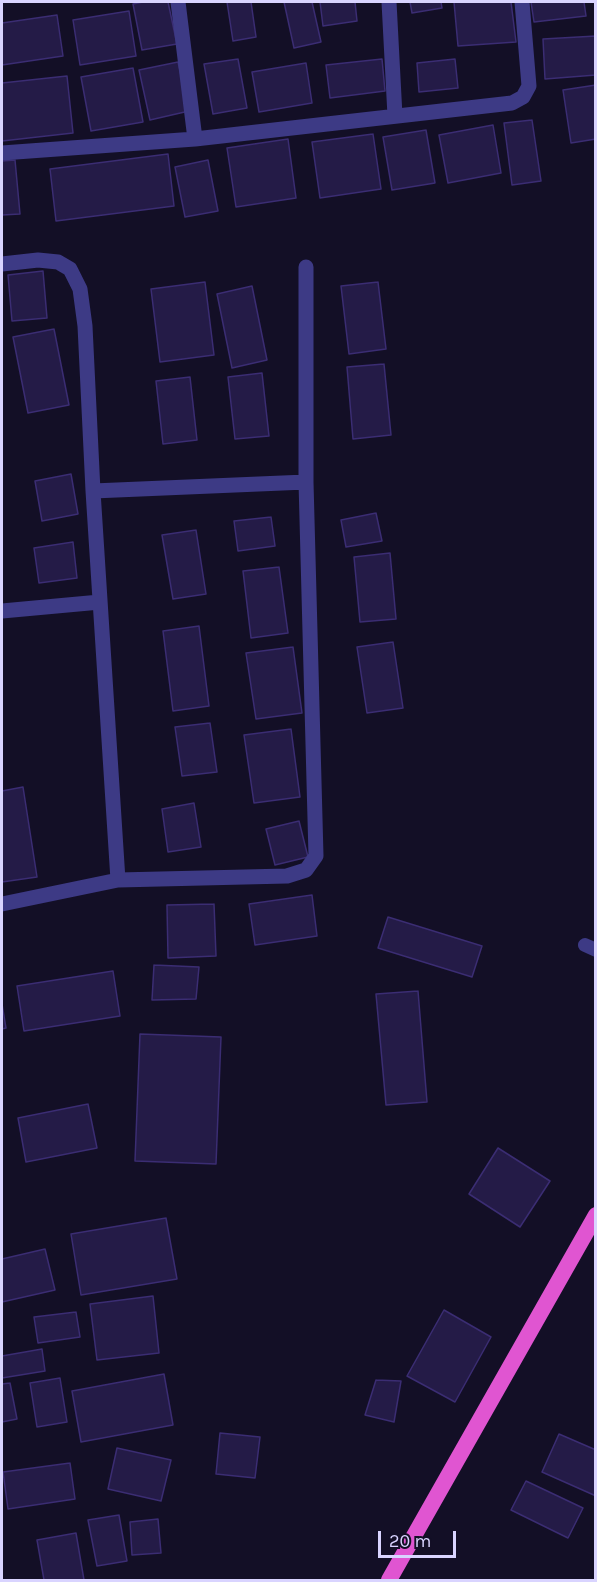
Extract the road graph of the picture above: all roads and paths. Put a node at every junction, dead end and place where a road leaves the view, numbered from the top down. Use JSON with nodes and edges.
{"nodes":[{"id":1,"x":178,"y":2,"type":"edge"},
{"id":2,"x":389,"y":2,"type":"edge"},
{"id":3,"x":522,"y":2,"type":"edge"},
{"id":4,"x":395,"y":116,"type":"junction"},
{"id":5,"x":195,"y":139,"type":"junction"},
{"id":6,"x":2,"y":153,"type":"edge"},
{"id":7,"x":2,"y":264,"type":"edge"},
{"id":8,"x":306,"y":267,"type":"dead end"},
{"id":9,"x":306,"y":482,"type":"junction"},
{"id":10,"x":93,"y":491,"type":"junction"},
{"id":11,"x":100,"y":602,"type":"junction"},
{"id":12,"x":2,"y":611,"type":"edge"},
{"id":13,"x":118,"y":880,"type":"junction"},
{"id":14,"x":2,"y":904,"type":"edge"},
{"id":15,"x":596,"y":1215,"type":"edge"},
{"id":16,"x":389,"y":1581,"type":"edge"}],
"edges":[{"from":1,"to":5,"type":"street"},
{"from":2,"to":4,"type":"street"},
{"from":3,"to":4,"type":"street"},
{"from":4,"to":5,"type":"street"},
{"from":5,"to":6,"type":"street"},
{"from":7,"to":10,"type":"street"},
{"from":8,"to":9,"type":"street"},
{"from":9,"to":10,"type":"street"},
{"from":9,"to":13,"type":"street"},
{"from":10,"to":11,"type":"street"},
{"from":11,"to":12,"type":"street"},
{"from":11,"to":13,"type":"street"},
{"from":13,"to":14,"type":"street"},
{"from":15,"to":16,"type":"highway"}]}
